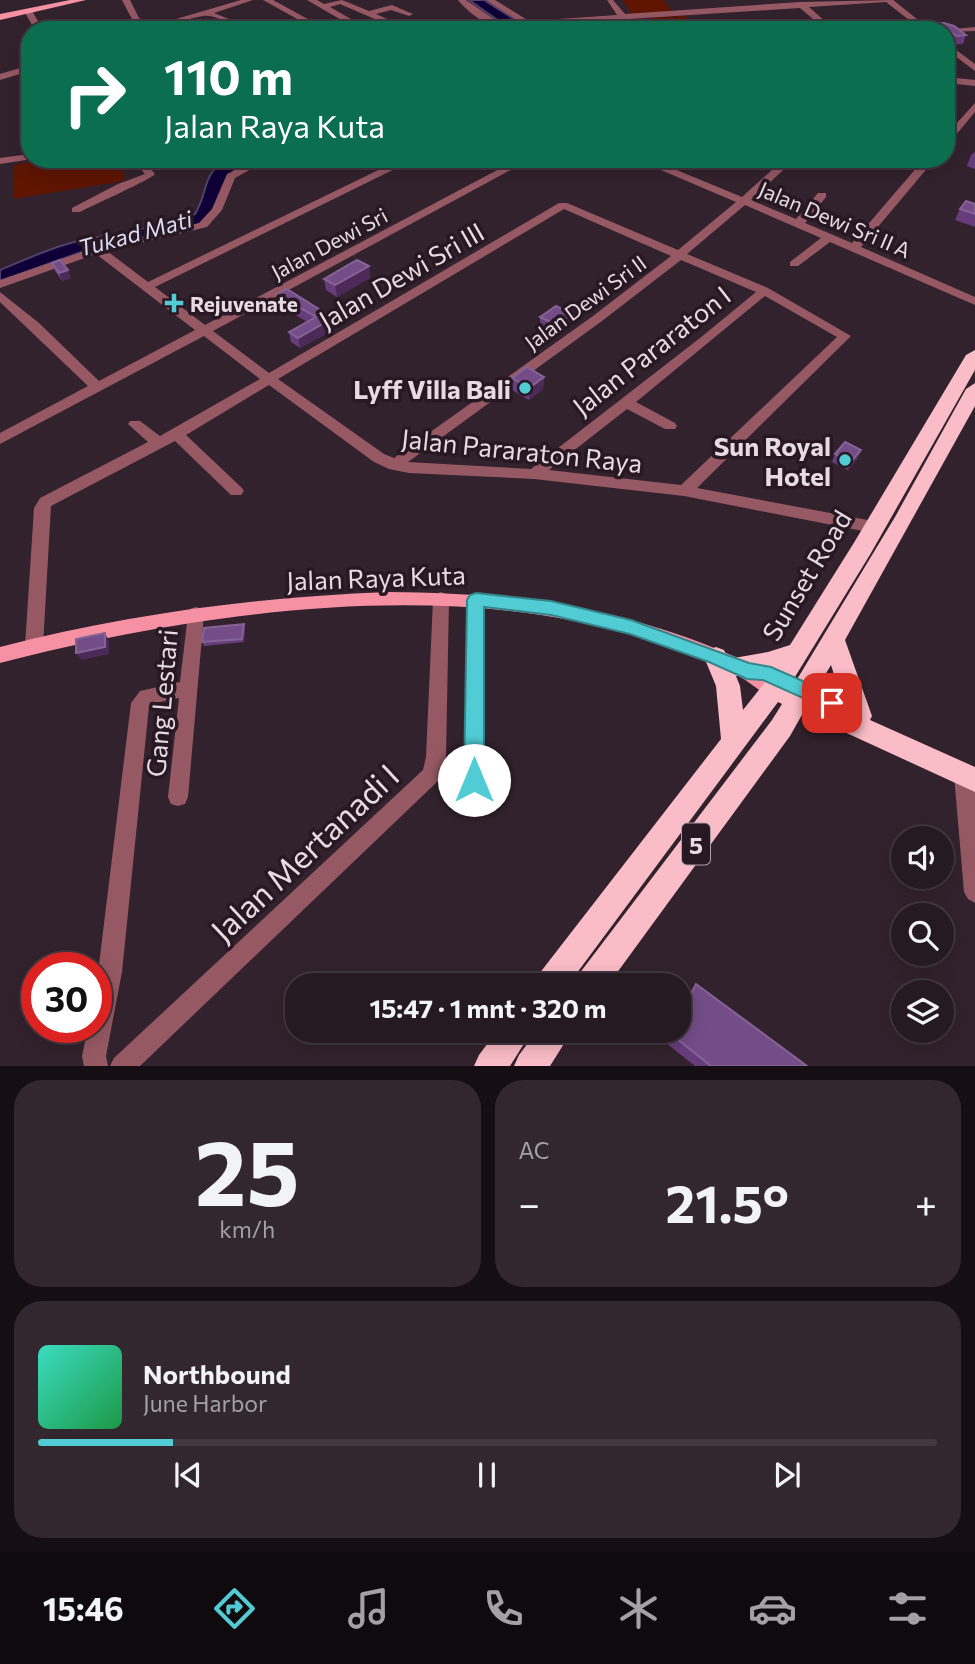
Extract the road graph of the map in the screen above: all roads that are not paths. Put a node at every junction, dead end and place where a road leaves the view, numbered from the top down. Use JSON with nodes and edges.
{"nodes":[{"id":1,"x":82,"y":0,"type":"edge"},
{"id":2,"x":126,"y":0,"type":"edge"},
{"id":3,"x":267,"y":0,"type":"edge"},
{"id":4,"x":311,"y":0,"type":"edge"},
{"id":5,"x":462,"y":0,"type":"edge"},
{"id":6,"x":489,"y":0,"type":"edge"},
{"id":7,"x":887,"y":0,"type":"edge"},
{"id":8,"x":245,"y":1,"type":"edge"},
{"id":9,"x":610,"y":1,"type":"edge"},
{"id":10,"x":408,"y":2,"type":"dead end"},
{"id":11,"x":798,"y":3,"type":"edge"},
{"id":12,"x":323,"y":6,"type":"junction"},
{"id":13,"x":30,"y":7,"type":"edge"},
{"id":14,"x":392,"y":7,"type":"junction"},
{"id":15,"x":204,"y":12,"type":"junction"},
{"id":16,"x":370,"y":13,"type":"junction"},
{"id":17,"x":409,"y":14,"type":"dead end"},
{"id":18,"x":0,"y":17,"type":"edge"},
{"id":19,"x":624,"y":18,"type":"junction"},
{"id":20,"x":139,"y":21,"type":"edge"},
{"id":21,"x":175,"y":21,"type":"edge"},
{"id":22,"x":228,"y":21,"type":"edge"},
{"id":23,"x":307,"y":21,"type":"edge"},
{"id":24,"x":347,"y":21,"type":"edge"},
{"id":25,"x":388,"y":21,"type":"edge"},
{"id":26,"x":492,"y":21,"type":"edge"},
{"id":27,"x":525,"y":21,"type":"edge"},
{"id":28,"x":566,"y":21,"type":"edge"},
{"id":29,"x":820,"y":21,"type":"edge"},
{"id":30,"x":915,"y":21,"type":"edge"},
{"id":31,"x":975,"y":29,"type":"edge"},
{"id":32,"x":955,"y":30,"type":"edge"},
{"id":33,"x":955,"y":52,"type":"edge"},
{"id":34,"x":975,"y":68,"type":"edge"},
{"id":35,"x":21,"y":70,"type":"edge"},
{"id":36,"x":0,"y":76,"type":"edge"},
{"id":37,"x":955,"y":81,"type":"edge"},
{"id":38,"x":975,"y":83,"type":"edge"},
{"id":39,"x":975,"y":106,"type":"edge"},
{"id":40,"x":955,"y":130,"type":"edge"},
{"id":41,"x":21,"y":158,"type":"edge"},
{"id":42,"x":0,"y":161,"type":"edge"},
{"id":43,"x":144,"y":168,"type":"edge"},
{"id":44,"x":247,"y":168,"type":"edge"},
{"id":45,"x":392,"y":168,"type":"edge"},
{"id":46,"x":509,"y":168,"type":"edge"},
{"id":47,"x":662,"y":168,"type":"edge"},
{"id":48,"x":780,"y":168,"type":"edge"},
{"id":49,"x":922,"y":168,"type":"edge"},
{"id":50,"x":124,"y":185,"type":"junction"},
{"id":51,"x":822,"y":195,"type":"dead end"},
{"id":52,"x":130,"y":196,"type":"dead end"},
{"id":53,"x":745,"y":201,"type":"junction"},
{"id":54,"x":76,"y":210,"type":"dead end"},
{"id":55,"x":799,"y":223,"type":"junction"},
{"id":56,"x":829,"y":237,"type":"junction"},
{"id":57,"x":854,"y":248,"type":"junction"},
{"id":58,"x":98,"y":250,"type":"junction"},
{"id":59,"x":680,"y":255,"type":"junction"},
{"id":60,"x":794,"y":264,"type":"dead end"},
{"id":61,"x":0,"y":284,"type":"edge"},
{"id":62,"x":149,"y":286,"type":"junction"},
{"id":63,"x":764,"y":290,"type":"junction"},
{"id":64,"x":0,"y":296,"type":"edge"},
{"id":65,"x":975,"y":301,"type":"edge"},
{"id":66,"x":205,"y":330,"type":"junction"},
{"id":67,"x":975,"y":355,"type":"edge"},
{"id":68,"x":268,"y":379,"type":"junction"},
{"id":69,"x":97,"y":387,"type":"junction"},
{"id":70,"x":975,"y":389,"type":"edge"},
{"id":71,"x":625,"y":402,"type":"junction"},
{"id":72,"x":135,"y":424,"type":"dead end"},
{"id":73,"x":670,"y":426,"type":"dead end"},
{"id":74,"x":176,"y":435,"type":"junction"},
{"id":75,"x":0,"y":439,"type":"edge"},
{"id":76,"x":159,"y":443,"type":"junction"},
{"id":77,"x":394,"y":465,"type":"junction"},
{"id":78,"x":534,"y":474,"type":"junction"},
{"id":79,"x":236,"y":491,"type":"dead end"},
{"id":80,"x":684,"y":491,"type":"junction"},
{"id":81,"x":873,"y":527,"type":"junction"},
{"id":82,"x":441,"y":599,"type":"junction"},
{"id":83,"x":476,"y":600,"type":"junction"},
{"id":84,"x":196,"y":614,"type":"junction"},
{"id":85,"x":833,"y":638,"type":"junction"},
{"id":86,"x":34,"y":646,"type":"junction"},
{"id":87,"x":798,"y":652,"type":"junction"},
{"id":88,"x":0,"y":655,"type":"edge"},
{"id":89,"x":733,"y":664,"type":"junction"},
{"id":90,"x":190,"y":688,"type":"junction"},
{"id":91,"x":789,"y":689,"type":"junction"},
{"id":92,"x":860,"y":716,"type":"junction"},
{"id":93,"x":734,"y":742,"type":"junction"},
{"id":94,"x":971,"y":774,"type":"edge"},
{"id":95,"x":474,"y":780,"type":"dead end"},
{"id":96,"x":178,"y":797,"type":"dead end"},
{"id":97,"x":975,"y":892,"type":"edge"},
{"id":98,"x":559,"y":973,"type":"edge"},
{"id":99,"x":599,"y":973,"type":"edge"},
{"id":100,"x":507,"y":1043,"type":"edge"},
{"id":101,"x":520,"y":1043,"type":"edge"},
{"id":102,"x":547,"y":1043,"type":"edge"},
{"id":103,"x":533,"y":1062,"type":"edge"},
{"id":104,"x":96,"y":1066,"type":"edge"},
{"id":105,"x":122,"y":1066,"type":"edge"},
{"id":106,"x":490,"y":1066,"type":"edge"}],
"edges":[{"from":1,"to":13,"type":"main road"},
{"from":2,"to":20,"type":"street"},
{"from":3,"to":23,"type":"street"},
{"from":4,"to":12,"type":"street"},
{"from":5,"to":26,"type":"street"},
{"from":6,"to":27,"type":"street"},
{"from":7,"to":11,"type":"street"},
{"from":7,"to":30,"type":"street"},
{"from":8,"to":15,"type":"street"},
{"from":9,"to":19,"type":"street"},
{"from":10,"to":14,"type":"street"},
{"from":11,"to":19,"type":"street"},
{"from":11,"to":29,"type":"street"},
{"from":12,"to":16,"type":"street"},
{"from":12,"to":24,"type":"street"},
{"from":13,"to":18,"type":"main road"},
{"from":14,"to":16,"type":"street"},
{"from":14,"to":17,"type":"street"},
{"from":15,"to":21,"type":"street"},
{"from":15,"to":22,"type":"street"},
{"from":16,"to":25,"type":"street"},
{"from":19,"to":28,"type":"street"},
{"from":31,"to":32,"type":"street"},
{"from":33,"to":34,"type":"street"},
{"from":35,"to":36,"type":"street"},
{"from":37,"to":38,"type":"street"},
{"from":39,"to":40,"type":"street"},
{"from":41,"to":42,"type":"street"},
{"from":43,"to":50,"type":"street"},
{"from":44,"to":58,"type":"street"},
{"from":45,"to":62,"type":"street"},
{"from":46,"to":66,"type":"street","name":"Jalan Dewi Sri"},
{"from":47,"to":53,"type":"street","name":"Jalan Dewi Sri II A"},
{"from":48,"to":53,"type":"street","name":"Jalan Dewi Sri II"},
{"from":49,"to":57,"type":"street"},
{"from":50,"to":52,"type":"street"},
{"from":50,"to":54,"type":"street"},
{"from":51,"to":55,"type":"street"},
{"from":53,"to":55,"type":"street","name":"Jalan Dewi Sri II A"},
{"from":53,"to":59,"type":"street","name":"Jalan Dewi Sri II"},
{"from":55,"to":56,"type":"street","name":"Jalan Dewi Sri II A"},
{"from":56,"to":57,"type":"street","name":"Jalan Dewi Sri II A"},
{"from":56,"to":60,"type":"street"},
{"from":57,"to":65,"type":"street","name":"Jalan Dewi Sri II A"},
{"from":58,"to":61,"type":"street"},
{"from":58,"to":62,"type":"street","name":"Jalan Pararaton Raya"},
{"from":59,"to":63,"type":"street"},
{"from":59,"to":68,"type":"street","name":"Jalan Dewi Sri III"},
{"from":59,"to":77,"type":"street","name":"Jalan Dewi Sri II"},
{"from":62,"to":66,"type":"street","name":"Jalan Pararaton Raya"},
{"from":63,"to":71,"type":"street","name":"Jalan Pararaton I"},
{"from":63,"to":80,"type":"street"},
{"from":64,"to":69,"type":"street"},
{"from":66,"to":68,"type":"street","name":"Jalan Pararaton Raya"},
{"from":66,"to":69,"type":"street","name":"Jalan Dewi Sri"},
{"from":67,"to":81,"type":"highway","name":"Sunset Road"},
{"from":68,"to":74,"type":"street","name":"Jalan Dewi Sri III"},
{"from":68,"to":77,"type":"street","name":"Jalan Pararaton Raya"},
{"from":69,"to":75,"type":"street","name":"Jalan Dewi Sri"},
{"from":70,"to":85,"type":"highway","name":"Sunset Road"},
{"from":71,"to":73,"type":"street"},
{"from":71,"to":78,"type":"street","name":"Jalan Pararaton I"},
{"from":72,"to":76,"type":"street"},
{"from":74,"to":76,"type":"street","name":"Jalan Dewi Sri III"},
{"from":74,"to":79,"type":"street"},
{"from":76,"to":86,"type":"street","name":"Jalan Dewi Sri III"},
{"from":77,"to":78,"type":"street","name":"Jalan Pararaton Raya"},
{"from":78,"to":80,"type":"street","name":"Jalan Pararaton Raya"},
{"from":80,"to":81,"type":"street","name":"Jalan Pararaton Raya"},
{"from":81,"to":87,"type":"highway","name":"Sunset Road"},
{"from":82,"to":83,"type":"main road","name":"Jalan Raya Kuta"},
{"from":82,"to":84,"type":"main road","name":"Jalan Raya Kuta"},
{"from":82,"to":105,"type":"street","name":"Jalan Mertanadi I"},
{"from":83,"to":89,"type":"main road","name":"Jalan Raya Kuta"},
{"from":83,"to":95,"type":"street"},
{"from":84,"to":86,"type":"main road","name":"Jalan Raya Kuta"},
{"from":84,"to":90,"type":"street","name":"Gang Lestari"},
{"from":85,"to":91,"type":"highway","name":"Sunset Road"},
{"from":85,"to":92,"type":"highway"},
{"from":86,"to":88,"type":"main road","name":"Jalan Raya Kuta"},
{"from":87,"to":89,"type":"highway"},
{"from":87,"to":91,"type":"highway","name":"Sunset Road"},
{"from":89,"to":91,"type":"main road","name":"Jalan Raya Kuta"},
{"from":89,"to":93,"type":"highway"},
{"from":90,"to":96,"type":"street","name":"Gang Lestari"},
{"from":90,"to":104,"type":"street"},
{"from":91,"to":92,"type":"highway"},
{"from":91,"to":93,"type":"highway","name":"Sunset Road","number":"5"},
{"from":91,"to":94,"type":"highway"},
{"from":91,"to":99,"type":"highway","name":"Sunset Road","number":"5"},
{"from":92,"to":94,"type":"highway"},
{"from":93,"to":98,"type":"highway","name":"Sunset Road","number":"5"},
{"from":94,"to":97,"type":"street"},
{"from":100,"to":106,"type":"highway"},
{"from":101,"to":103,"type":"highway"},
{"from":102,"to":103,"type":"highway"}]}
